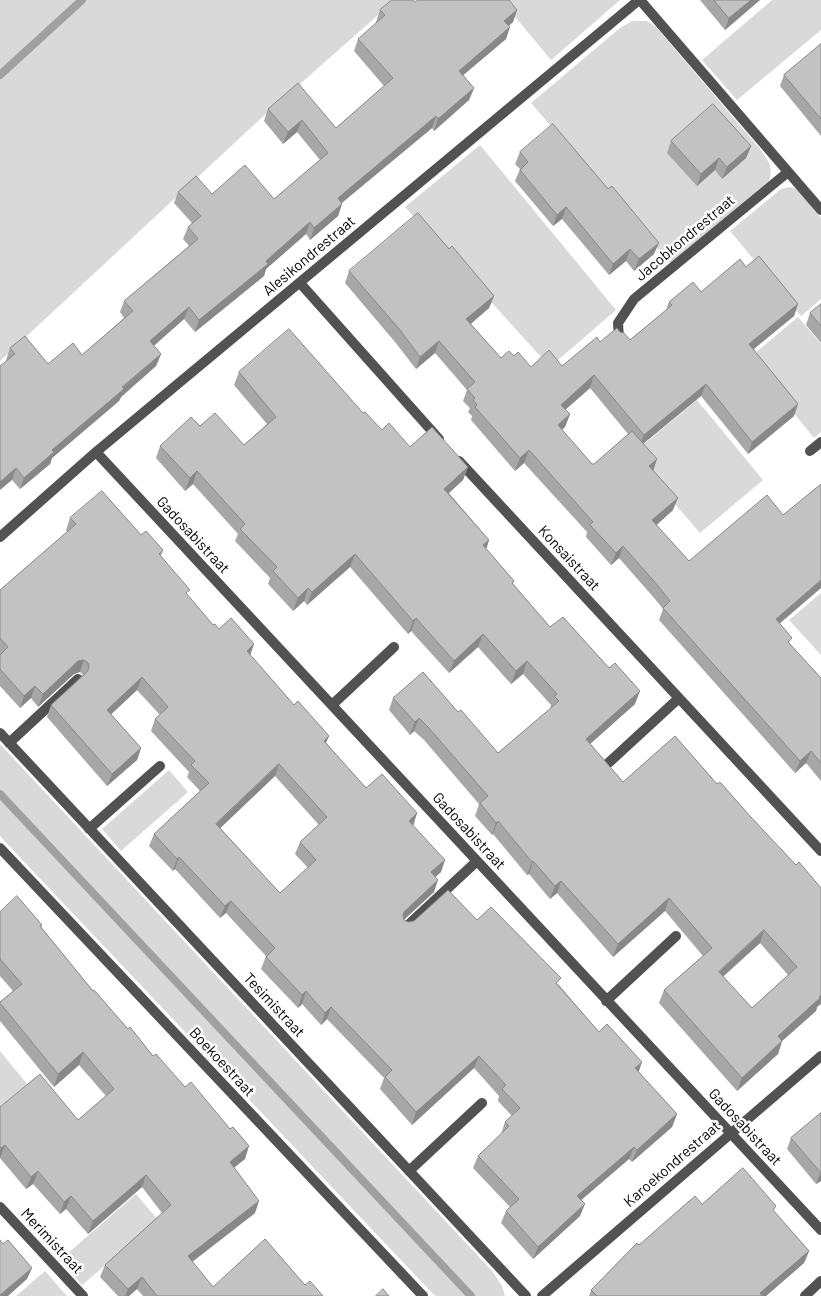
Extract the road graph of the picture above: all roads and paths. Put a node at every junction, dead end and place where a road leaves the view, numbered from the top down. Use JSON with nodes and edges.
{"nodes":[{"id":1,"x":640,"y":0,"type":"edge"},
{"id":2,"x":788,"y":172,"type":"junction"},
{"id":3,"x":821,"y":210,"type":"edge"},
{"id":4,"x":300,"y":283,"type":"junction"},
{"id":5,"x":619,"y":338,"type":"edge"},
{"id":6,"x":821,"y":442,"type":"edge"},
{"id":7,"x":810,"y":451,"type":"dead end"},
{"id":8,"x":96,"y":452,"type":"junction"},
{"id":9,"x":0,"y":537,"type":"edge"},
{"id":10,"x":394,"y":648,"type":"dead end"},
{"id":11,"x":78,"y":679,"type":"edge"},
{"id":12,"x":679,"y":698,"type":"junction"},
{"id":13,"x":332,"y":705,"type":"junction"},
{"id":14,"x":0,"y":733,"type":"edge"},
{"id":15,"x":9,"y":743,"type":"junction"},
{"id":16,"x":160,"y":766,"type":"dead end"},
{"id":17,"x":604,"y":767,"type":"edge"},
{"id":18,"x":89,"y":829,"type":"junction"},
{"id":19,"x":821,"y":850,"type":"edge"},
{"id":20,"x":2,"y":853,"type":"edge"},
{"id":21,"x":477,"y":861,"type":"junction"},
{"id":22,"x":405,"y":928,"type":"edge"},
{"id":23,"x":676,"y":936,"type":"dead end"},
{"id":24,"x":606,"y":1001,"type":"junction"},
{"id":25,"x":821,"y":1056,"type":"edge"},
{"id":26,"x":482,"y":1103,"type":"dead end"},
{"id":27,"x":730,"y":1134,"type":"junction"},
{"id":28,"x":409,"y":1171,"type":"junction"},
{"id":29,"x":0,"y":1207,"type":"edge"},
{"id":30,"x":821,"y":1230,"type":"edge"},
{"id":31,"x":821,"y":1281,"type":"edge"},
{"id":32,"x":83,"y":1296,"type":"edge"},
{"id":33,"x":423,"y":1296,"type":"edge"},
{"id":34,"x":526,"y":1296,"type":"edge"},
{"id":35,"x":542,"y":1296,"type":"edge"},
{"id":36,"x":805,"y":1296,"type":"edge"}],
"edges":[{"from":1,"to":2,"type":"street"},
{"from":1,"to":4,"type":"street","name":"Alesikondrestraat"},
{"from":2,"to":3,"type":"street"},
{"from":2,"to":5,"type":"street","name":"Jacobkondrestraat"},
{"from":4,"to":8,"type":"street","name":"Alesikondrestraat"},
{"from":4,"to":12,"type":"street","name":"Konsaistraat"},
{"from":6,"to":7,"type":"street"},
{"from":8,"to":9,"type":"street","name":"Alesikondrestraat"},
{"from":8,"to":13,"type":"street","name":"Gadosabistraat"},
{"from":10,"to":13,"type":"street"},
{"from":11,"to":15,"type":"street"},
{"from":12,"to":17,"type":"street"},
{"from":12,"to":19,"type":"street","name":"Konsaistraat"},
{"from":13,"to":21,"type":"street","name":"Gadosabistraat"},
{"from":14,"to":15,"type":"street","name":"Tesimistraat"},
{"from":15,"to":18,"type":"street","name":"Tesimistraat"},
{"from":16,"to":18,"type":"street"},
{"from":18,"to":28,"type":"street","name":"Tesimistraat"},
{"from":20,"to":33,"type":"street","name":"Boekoestraat"},
{"from":21,"to":22,"type":"street"},
{"from":21,"to":24,"type":"street","name":"Gadosabistraat"},
{"from":23,"to":24,"type":"street"},
{"from":24,"to":27,"type":"street","name":"Gadosabistraat"},
{"from":25,"to":27,"type":"street","name":"Karoekondrestraat"},
{"from":26,"to":28,"type":"street"},
{"from":27,"to":30,"type":"street","name":"Gadosabistraat"},
{"from":27,"to":35,"type":"street","name":"Karoekondrestraat"},
{"from":28,"to":34,"type":"street","name":"Tesimistraat"},
{"from":29,"to":32,"type":"street","name":"Merimistraat"},
{"from":31,"to":36,"type":"street"}]}
